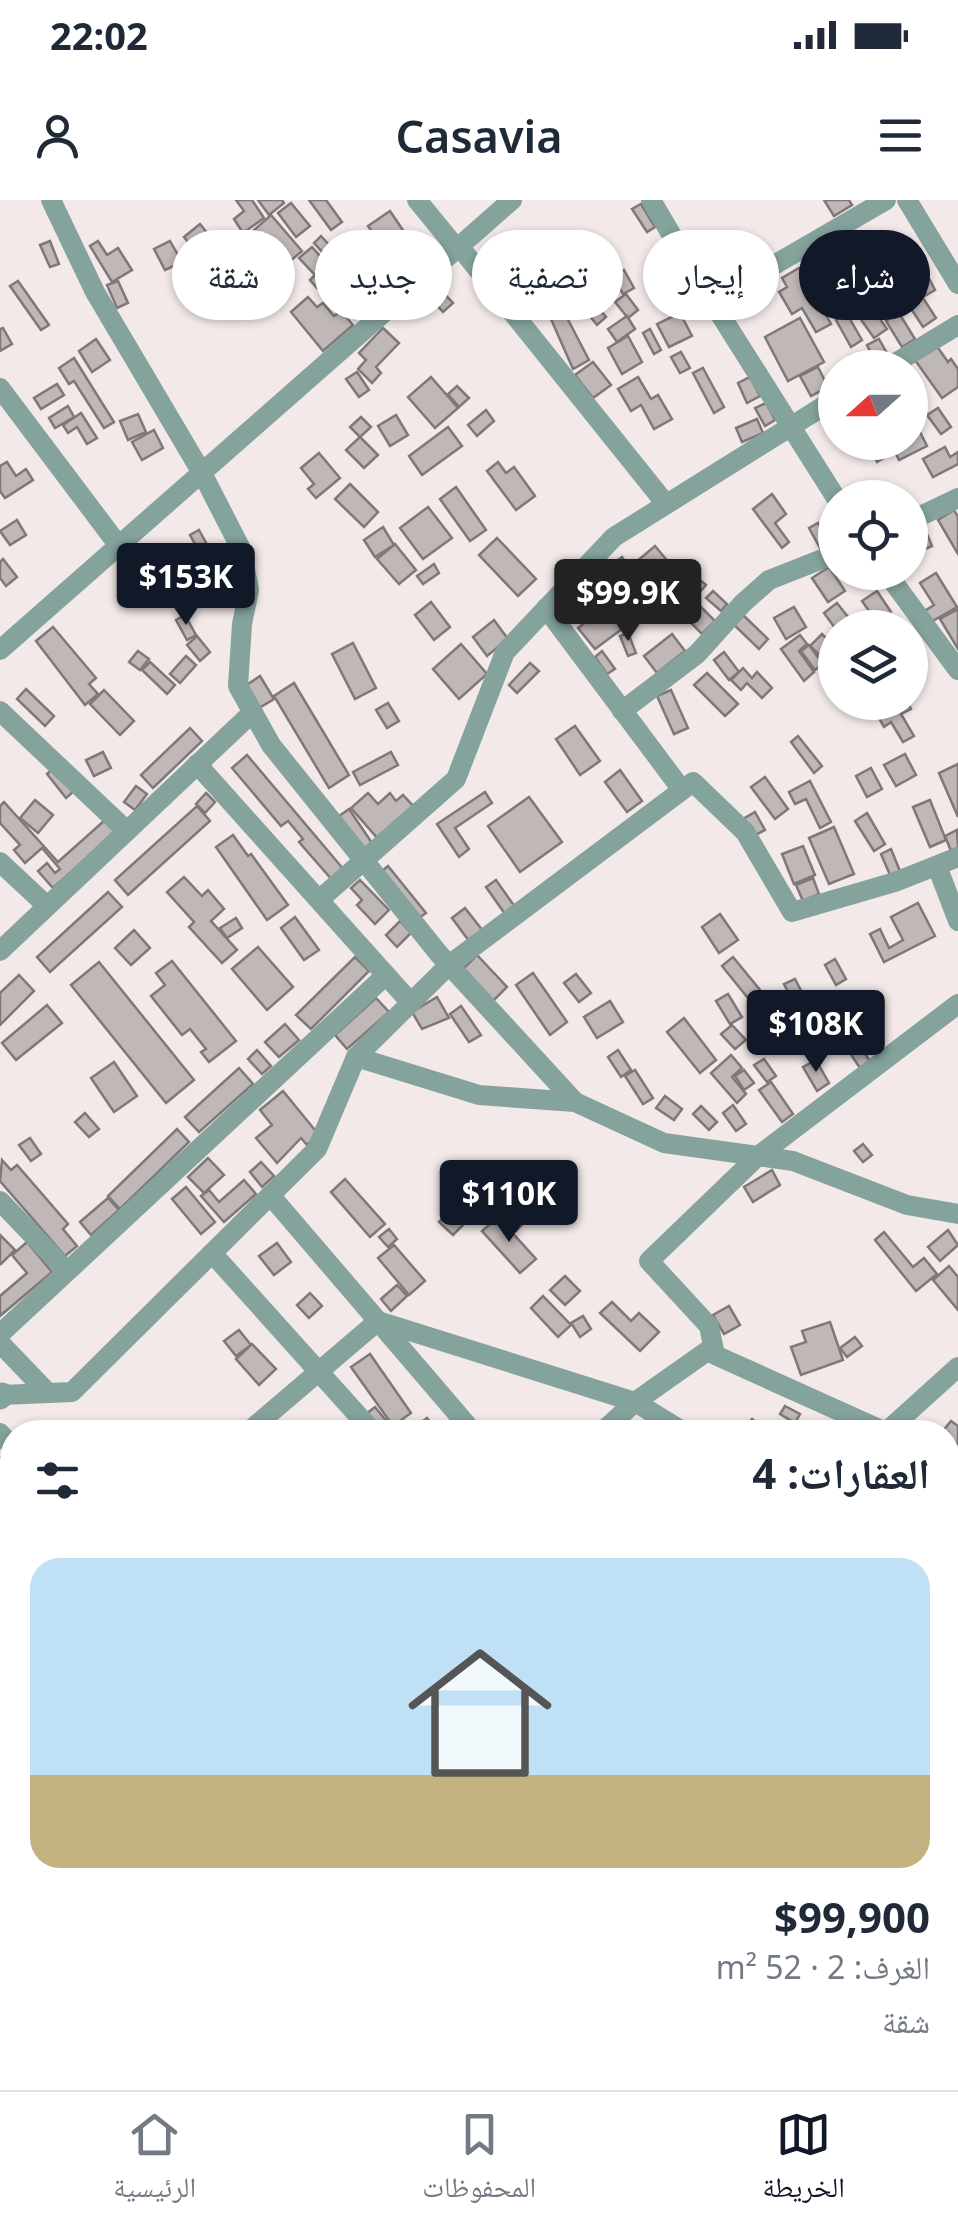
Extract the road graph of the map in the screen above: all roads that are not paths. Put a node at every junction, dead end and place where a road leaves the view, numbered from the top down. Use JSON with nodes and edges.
{"nodes":[{"id":1,"x":52,"y":200,"type":"edge"},
{"id":2,"x":417,"y":200,"type":"edge"},
{"id":3,"x":512,"y":200,"type":"edge"},
{"id":4,"x":651,"y":200,"type":"edge"},
{"id":5,"x":886,"y":200,"type":"edge"},
{"id":6,"x":908,"y":200,"type":"edge"},
{"id":7,"x":669,"y":230,"type":"edge"},
{"id":8,"x":459,"y":248,"type":"junction"},
{"id":9,"x":779,"y":262,"type":"edge"},
{"id":10,"x":958,"y":284,"type":"edge"},
{"id":11,"x":724,"y":320,"type":"edge"},
{"id":12,"x":958,"y":325,"type":"edge"},
{"id":13,"x":917,"y":350,"type":"edge"},
{"id":14,"x":0,"y":388,"type":"edge"},
{"id":15,"x":818,"y":409,"type":"edge"},
{"id":16,"x":792,"y":425,"type":"junction"},
{"id":17,"x":202,"y":474,"type":"junction"},
{"id":18,"x":825,"y":480,"type":"edge"},
{"id":19,"x":958,"y":498,"type":"edge"},
{"id":20,"x":666,"y":504,"type":"junction"},
{"id":21,"x":928,"y":512,"type":"edge"},
{"id":22,"x":119,"y":546,"type":"junction"},
{"id":23,"x":818,"y":561,"type":"edge"},
{"id":24,"x":899,"y":590,"type":"edge"},
{"id":25,"x":546,"y":608,"type":"junction"},
{"id":26,"x":4,"y":637,"type":"edge"},
{"id":27,"x":958,"y":670,"type":"edge"},
{"id":28,"x":622,"y":710,"type":"junction"},
{"id":29,"x":0,"y":711,"type":"edge"},
{"id":30,"x":253,"y":712,"type":"junction"},
{"id":31,"x":197,"y":764,"type":"junction"},
{"id":32,"x":682,"y":790,"type":"junction"},
{"id":33,"x":126,"y":831,"type":"junction"},
{"id":34,"x":958,"y":858,"type":"edge"},
{"id":35,"x":0,"y":862,"type":"edge"},
{"id":36,"x":362,"y":862,"type":"junction"},
{"id":37,"x":937,"y":866,"type":"junction"},
{"id":38,"x":318,"y":900,"type":"junction"},
{"id":39,"x":48,"y":906,"type":"junction"},
{"id":40,"x":958,"y":921,"type":"edge"},
{"id":41,"x":0,"y":950,"type":"edge"},
{"id":42,"x":449,"y":966,"type":"junction"},
{"id":43,"x":386,"y":975,"type":"junction"},
{"id":44,"x":411,"y":1003,"type":"junction"},
{"id":45,"x":958,"y":1004,"type":"edge"},
{"id":46,"x":356,"y":1057,"type":"junction"},
{"id":47,"x":575,"y":1102,"type":"junction"},
{"id":48,"x":758,"y":1156,"type":"junction"},
{"id":49,"x":270,"y":1196,"type":"junction"},
{"id":50,"x":0,"y":1202,"type":"edge"},
{"id":51,"x":958,"y":1214,"type":"edge"},
{"id":52,"x":212,"y":1253,"type":"junction"},
{"id":53,"x":68,"y":1271,"type":"junction"},
{"id":54,"x":378,"y":1321,"type":"junction"},
{"id":55,"x":0,"y":1334,"type":"edge"},
{"id":56,"x":0,"y":1342,"type":"edge"},
{"id":57,"x":713,"y":1347,"type":"junction"},
{"id":58,"x":958,"y":1368,"type":"edge"},
{"id":59,"x":318,"y":1372,"type":"junction"},
{"id":60,"x":48,"y":1393,"type":"junction"},
{"id":61,"x":1,"y":1396,"type":"edge"},
{"id":62,"x":635,"y":1402,"type":"junction"},
{"id":63,"x":270,"y":1420,"type":"edge"},
{"id":64,"x":362,"y":1420,"type":"edge"},
{"id":65,"x":463,"y":1420,"type":"edge"},
{"id":66,"x":615,"y":1420,"type":"edge"},
{"id":67,"x":664,"y":1420,"type":"edge"},
{"id":68,"x":859,"y":1420,"type":"edge"},
{"id":69,"x":900,"y":1420,"type":"edge"}],
"edges":[{"from":1,"to":17,"type":"street"},
{"from":2,"to":8,"type":"street"},
{"from":3,"to":8,"type":"street"},
{"from":4,"to":7,"type":"street"},
{"from":5,"to":9,"type":"street"},
{"from":6,"to":10,"type":"street"},
{"from":8,"to":17,"type":"street"},
{"from":8,"to":20,"type":"street"},
{"from":11,"to":16,"type":"street"},
{"from":12,"to":13,"type":"street"},
{"from":14,"to":22,"type":"street"},
{"from":15,"to":16,"type":"street"},
{"from":16,"to":18,"type":"street"},
{"from":16,"to":20,"type":"street"},
{"from":17,"to":22,"type":"street"},
{"from":17,"to":30,"type":"street"},
{"from":19,"to":21,"type":"street"},
{"from":20,"to":25,"type":"street"},
{"from":22,"to":26,"type":"street"},
{"from":23,"to":28,"type":"street"},
{"from":24,"to":27,"type":"street"},
{"from":25,"to":28,"type":"street"},
{"from":25,"to":36,"type":"street"},
{"from":28,"to":32,"type":"street"},
{"from":29,"to":33,"type":"street"},
{"from":30,"to":31,"type":"street"},
{"from":30,"to":36,"type":"street"},
{"from":31,"to":33,"type":"street"},
{"from":31,"to":38,"type":"street"},
{"from":32,"to":37,"type":"street"},
{"from":32,"to":42,"type":"street"},
{"from":33,"to":39,"type":"street"},
{"from":34,"to":37,"type":"street"},
{"from":35,"to":39,"type":"street"},
{"from":36,"to":38,"type":"street"},
{"from":36,"to":42,"type":"street"},
{"from":37,"to":40,"type":"street"},
{"from":38,"to":43,"type":"street"},
{"from":39,"to":41,"type":"street"},
{"from":42,"to":44,"type":"street"},
{"from":42,"to":47,"type":"street"},
{"from":43,"to":44,"type":"street"},
{"from":43,"to":53,"type":"street"},
{"from":44,"to":46,"type":"street"},
{"from":45,"to":48,"type":"street"},
{"from":46,"to":47,"type":"street"},
{"from":46,"to":49,"type":"street"},
{"from":47,"to":48,"type":"street"},
{"from":48,"to":51,"type":"street"},
{"from":48,"to":57,"type":"street"},
{"from":49,"to":52,"type":"street"},
{"from":49,"to":54,"type":"street"},
{"from":50,"to":53,"type":"street"},
{"from":52,"to":59,"type":"street"},
{"from":52,"to":60,"type":"street"},
{"from":53,"to":55,"type":"street"},
{"from":54,"to":59,"type":"street"},
{"from":54,"to":62,"type":"street"},
{"from":54,"to":65,"type":"street"},
{"from":56,"to":60,"type":"street"},
{"from":57,"to":62,"type":"street"},
{"from":57,"to":68,"type":"street"},
{"from":58,"to":69,"type":"street"},
{"from":59,"to":63,"type":"street"},
{"from":59,"to":64,"type":"street"},
{"from":60,"to":61,"type":"street"},
{"from":62,"to":66,"type":"street"},
{"from":62,"to":67,"type":"street"}]}
